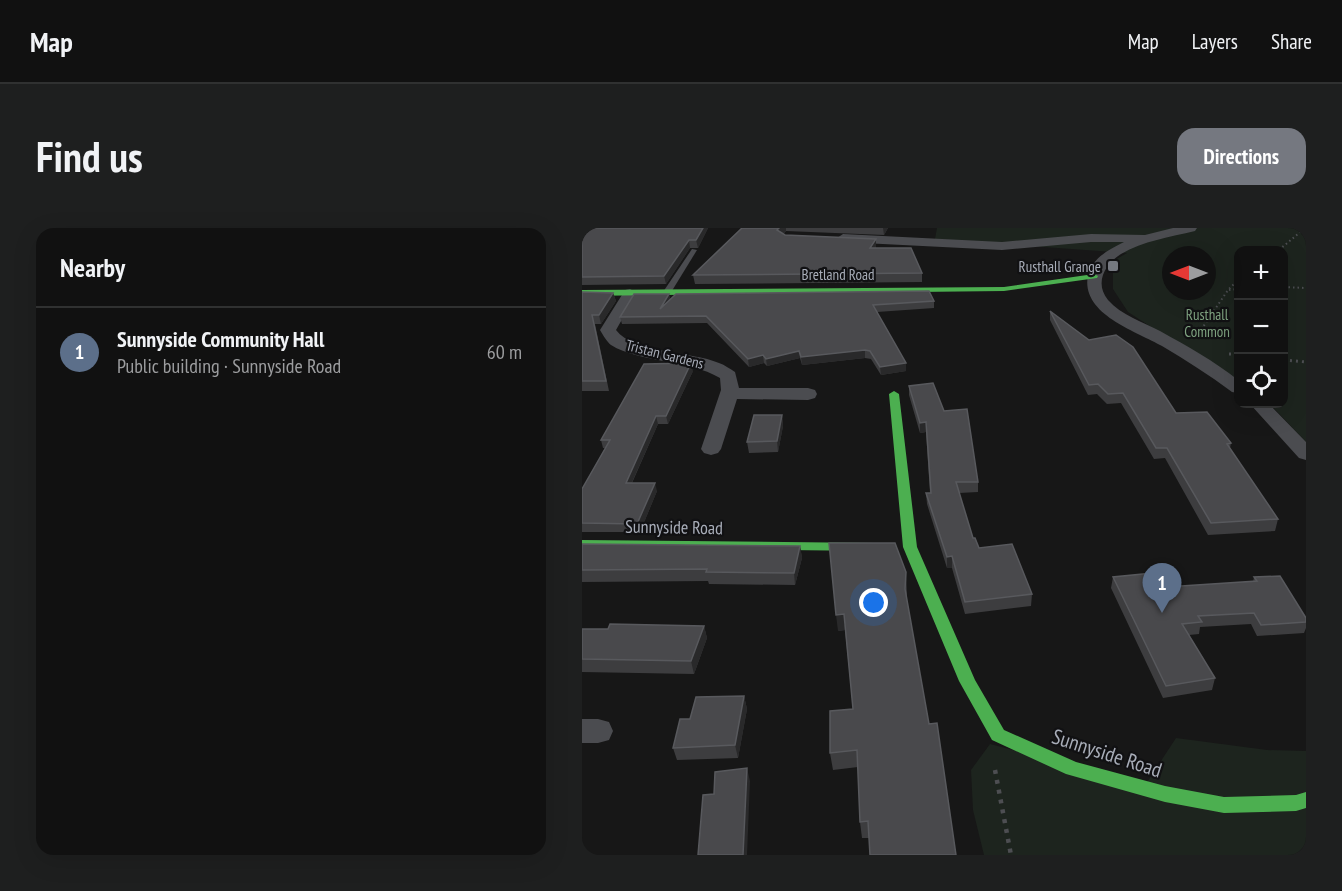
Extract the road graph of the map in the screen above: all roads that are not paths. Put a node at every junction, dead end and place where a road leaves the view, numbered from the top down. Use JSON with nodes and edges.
{"nodes":[{"id":1,"x":1191,"y":228,"type":"edge"},
{"id":2,"x":1021,"y":233,"type":"dead end"},
{"id":3,"x":827,"y":237,"type":"edge"},
{"id":4,"x":1146,"y":239,"type":"junction"},
{"id":5,"x":1002,"y":246,"type":"junction"},
{"id":6,"x":694,"y":250,"type":"edge"},
{"id":7,"x":1094,"y":276,"type":"junction"},
{"id":8,"x":667,"y":292,"type":"junction"},
{"id":9,"x":582,"y":293,"type":"edge"},
{"id":10,"x":630,"y":293,"type":"junction"},
{"id":11,"x":1234,"y":385,"type":"edge"},
{"id":12,"x":730,"y":393,"type":"junction"},
{"id":13,"x":808,"y":394,"type":"dead end"},
{"id":14,"x":894,"y":394,"type":"dead end"},
{"id":15,"x":1263,"y":408,"type":"edge"},
{"id":16,"x":711,"y":449,"type":"dead end"},
{"id":17,"x":1306,"y":454,"type":"edge"},
{"id":18,"x":582,"y":544,"type":"edge"},
{"id":19,"x":898,"y":547,"type":"junction"},
{"id":20,"x":1306,"y":800,"type":"edge"}],
"edges":[{"from":1,"to":4,"type":"street"},
{"from":2,"to":5,"type":"street"},
{"from":3,"to":5,"type":"street"},
{"from":4,"to":5,"type":"street"},
{"from":4,"to":7,"type":"street"},
{"from":6,"to":8,"type":"lane"},
{"from":7,"to":8,"type":"street","name":"Bretland Road"},
{"from":7,"to":11,"type":"street"},
{"from":8,"to":10,"type":"street","name":"Bretland Road"},
{"from":9,"to":10,"type":"street","name":"Bretland Road"},
{"from":10,"to":12,"type":"street","name":"Tristan Gardens"},
{"from":12,"to":13,"type":"street"},
{"from":12,"to":16,"type":"street"},
{"from":14,"to":19,"type":"street"},
{"from":15,"to":17,"type":"street"},
{"from":18,"to":19,"type":"street","name":"Sunnyside Road"},
{"from":19,"to":20,"type":"street","name":"Sunnyside Road"}]}
